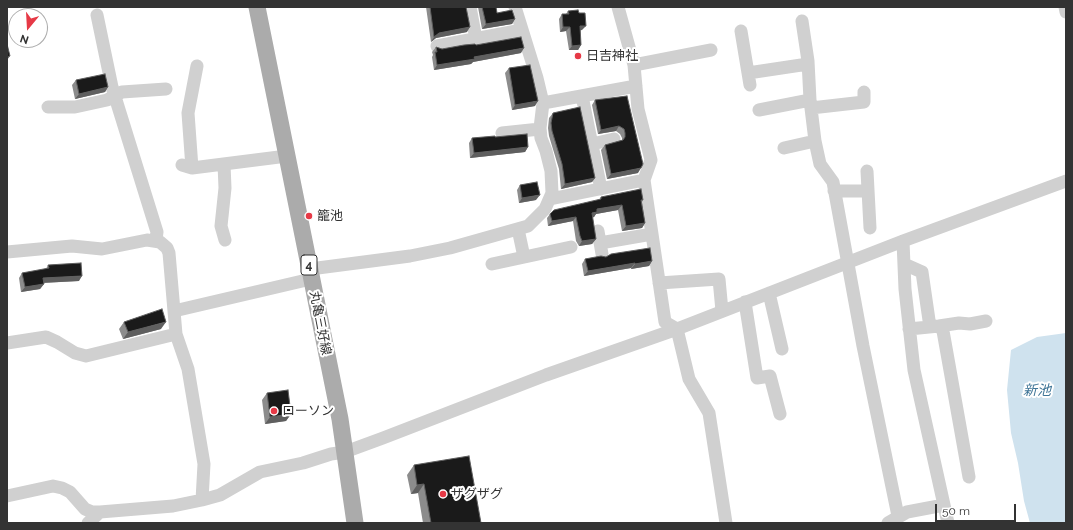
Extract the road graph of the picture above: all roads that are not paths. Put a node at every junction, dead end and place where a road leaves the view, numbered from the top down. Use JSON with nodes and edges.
{"nodes":[{"id":1,"x":257,"y":7,"type":"edge"},
{"id":2,"x":470,"y":7,"type":"edge"},
{"id":3,"x":515,"y":7,"type":"edge"},
{"id":4,"x":618,"y":7,"type":"edge"},
{"id":5,"x":1065,"y":7,"type":"edge"},
{"id":6,"x":1066,"y":12,"type":"edge"},
{"id":7,"x":97,"y":15,"type":"dead end"},
{"id":8,"x":802,"y":21,"type":"dead end"},
{"id":9,"x":522,"y":30,"type":"junction"},
{"id":10,"x":741,"y":30,"type":"dead end"},
{"id":11,"x":476,"y":39,"type":"junction"},
{"id":12,"x":437,"y":46,"type":"edge"},
{"id":13,"x":711,"y":50,"type":"dead end"},
{"id":14,"x":808,"y":64,"type":"junction"},
{"id":15,"x":634,"y":65,"type":"junction"},
{"id":16,"x":197,"y":66,"type":"dead end"},
{"id":17,"x":636,"y":86,"type":"junction"},
{"id":18,"x":166,"y":89,"type":"dead end"},
{"id":19,"x":864,"y":92,"type":"dead end"},
{"id":20,"x":115,"y":96,"type":"junction"},
{"id":21,"x":582,"y":96,"type":"junction"},
{"id":22,"x":542,"y":103,"type":"junction"},
{"id":23,"x":810,"y":104,"type":"junction"},
{"id":24,"x":48,"y":107,"type":"dead end"},
{"id":25,"x":758,"y":110,"type":"dead end"},
{"id":26,"x":540,"y":129,"type":"junction"},
{"id":27,"x":502,"y":133,"type":"dead end"},
{"id":28,"x":614,"y":139,"type":"dead end"},
{"id":29,"x":815,"y":142,"type":"junction"},
{"id":30,"x":592,"y":144,"type":"junction"},
{"id":31,"x":784,"y":148,"type":"dead end"},
{"id":32,"x":287,"y":156,"type":"junction"},
{"id":33,"x":224,"y":164,"type":"junction"},
{"id":34,"x":867,"y":170,"type":"dead end"},
{"id":35,"x":644,"y":180,"type":"junction"},
{"id":36,"x":1066,"y":181,"type":"edge"},
{"id":37,"x":601,"y":189,"type":"junction"},
{"id":38,"x":834,"y":191,"type":"junction"},
{"id":39,"x":868,"y":191,"type":"junction"},
{"id":40,"x":550,"y":199,"type":"junction"},
{"id":41,"x":870,"y":228,"type":"dead end"},
{"id":42,"x":518,"y":229,"type":"junction"},
{"id":43,"x":652,"y":234,"type":"junction"},
{"id":44,"x":156,"y":240,"type":"junction"},
{"id":45,"x":225,"y":240,"type":"dead end"},
{"id":46,"x":903,"y":241,"type":"junction"},
{"id":47,"x":600,"y":243,"type":"dead end"},
{"id":48,"x":571,"y":247,"type":"dead end"},
{"id":49,"x":7,"y":252,"type":"edge"},
{"id":50,"x":524,"y":257,"type":"junction"},
{"id":51,"x":848,"y":262,"type":"junction"},
{"id":52,"x":492,"y":264,"type":"dead end"},
{"id":53,"x":904,"y":264,"type":"junction"},
{"id":54,"x":310,"y":274,"type":"junction"},
{"id":55,"x":659,"y":283,"type":"junction"},
{"id":56,"x":768,"y":293,"type":"junction"},
{"id":57,"x":745,"y":302,"type":"junction"},
{"id":58,"x":174,"y":311,"type":"junction"},
{"id":59,"x":722,"y":311,"type":"junction"},
{"id":60,"x":986,"y":321,"type":"dead end"},
{"id":61,"x":934,"y":326,"type":"junction"},
{"id":62,"x":677,"y":329,"type":"junction"},
{"id":63,"x":909,"y":329,"type":"junction"},
{"id":64,"x":176,"y":334,"type":"junction"},
{"id":65,"x":7,"y":343,"type":"edge"},
{"id":66,"x":782,"y":349,"type":"dead end"},
{"id":67,"x":780,"y":414,"type":"dead end"},
{"id":68,"x":345,"y":452,"type":"junction"},
{"id":69,"x":969,"y":477,"type":"dead end"},
{"id":70,"x":7,"y":496,"type":"edge"},
{"id":71,"x":202,"y":500,"type":"junction"},
{"id":72,"x":944,"y":505,"type":"junction"},
{"id":73,"x":100,"y":512,"type":"junction"},
{"id":74,"x":893,"y":520,"type":"edge"},
{"id":75,"x":88,"y":523,"type":"edge"},
{"id":76,"x":355,"y":523,"type":"edge"},
{"id":77,"x":726,"y":523,"type":"edge"},
{"id":78,"x":948,"y":523,"type":"edge"}],
"edges":[{"from":1,"to":32,"type":"main road","name":"丸亀三好線","number":"4"},
{"from":2,"to":11,"type":"street"},
{"from":3,"to":9,"type":"street"},
{"from":4,"to":15,"type":"street"},
{"from":5,"to":6,"type":"street"},
{"from":7,"to":20,"type":"street"},
{"from":8,"to":14,"type":"street"},
{"from":9,"to":11,"type":"street"},
{"from":9,"to":22,"type":"street"},
{"from":10,"to":14,"type":"street"},
{"from":11,"to":12,"type":"street"},
{"from":13,"to":15,"type":"street"},
{"from":14,"to":23,"type":"street"},
{"from":15,"to":17,"type":"street"},
{"from":16,"to":33,"type":"street"},
{"from":17,"to":21,"type":"street"},
{"from":17,"to":35,"type":"street"},
{"from":18,"to":20,"type":"street"},
{"from":19,"to":23,"type":"street"},
{"from":20,"to":24,"type":"street"},
{"from":20,"to":44,"type":"street"},
{"from":21,"to":22,"type":"street"},
{"from":21,"to":30,"type":"street"},
{"from":22,"to":26,"type":"street"},
{"from":23,"to":25,"type":"street"},
{"from":23,"to":29,"type":"street"},
{"from":26,"to":27,"type":"street"},
{"from":26,"to":40,"type":"street"},
{"from":28,"to":30,"type":"street"},
{"from":29,"to":31,"type":"street"},
{"from":29,"to":38,"type":"street"},
{"from":30,"to":37,"type":"street"},
{"from":32,"to":33,"type":"street"},
{"from":32,"to":54,"type":"main road","name":"丸亀三好線","number":"4"},
{"from":33,"to":45,"type":"street"},
{"from":34,"to":39,"type":"street"},
{"from":35,"to":37,"type":"street"},
{"from":35,"to":43,"type":"street"},
{"from":36,"to":46,"type":"street"},
{"from":37,"to":40,"type":"street"},
{"from":38,"to":39,"type":"street"},
{"from":38,"to":51,"type":"street"},
{"from":39,"to":41,"type":"street"},
{"from":40,"to":42,"type":"street"},
{"from":42,"to":50,"type":"street"},
{"from":42,"to":54,"type":"street"},
{"from":43,"to":47,"type":"street"},
{"from":43,"to":55,"type":"street"},
{"from":44,"to":49,"type":"street"},
{"from":44,"to":58,"type":"street"},
{"from":46,"to":51,"type":"street"},
{"from":46,"to":53,"type":"street"},
{"from":48,"to":50,"type":"street"},
{"from":50,"to":52,"type":"street"},
{"from":51,"to":56,"type":"street"},
{"from":51,"to":74,"type":"street"},
{"from":53,"to":61,"type":"street"},
{"from":53,"to":63,"type":"street"},
{"from":54,"to":58,"type":"street"},
{"from":54,"to":68,"type":"main road","name":"丸亀三好線","number":"4"},
{"from":55,"to":59,"type":"street"},
{"from":55,"to":62,"type":"street"},
{"from":56,"to":57,"type":"street"},
{"from":56,"to":66,"type":"street"},
{"from":57,"to":59,"type":"street"},
{"from":57,"to":67,"type":"street"},
{"from":58,"to":64,"type":"street"},
{"from":59,"to":62,"type":"street"},
{"from":60,"to":61,"type":"street"},
{"from":61,"to":63,"type":"street"},
{"from":61,"to":69,"type":"street"},
{"from":62,"to":68,"type":"street"},
{"from":62,"to":77,"type":"street"},
{"from":63,"to":72,"type":"street"},
{"from":64,"to":65,"type":"street"},
{"from":64,"to":71,"type":"street"},
{"from":68,"to":71,"type":"street"},
{"from":68,"to":76,"type":"main road","name":"丸亀三好線","number":"4"},
{"from":70,"to":73,"type":"street"},
{"from":71,"to":73,"type":"street"},
{"from":72,"to":74,"type":"street"},
{"from":72,"to":78,"type":"street"},
{"from":73,"to":75,"type":"street"}]}
